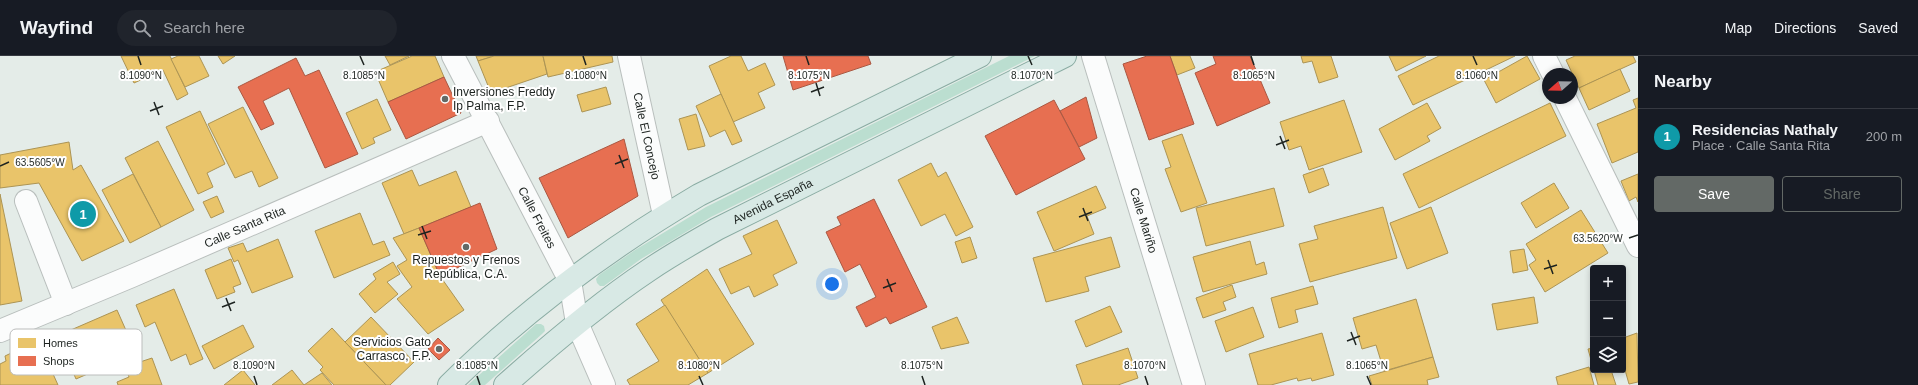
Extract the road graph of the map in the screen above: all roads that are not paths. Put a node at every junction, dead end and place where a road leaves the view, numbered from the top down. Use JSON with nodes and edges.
{"nodes":[{"id":1,"x":453,"y":56,"type":"edge"},
{"id":2,"x":629,"y":56,"type":"edge"},
{"id":3,"x":980,"y":56,"type":"edge"},
{"id":4,"x":1065,"y":56,"type":"edge"},
{"id":5,"x":1093,"y":56,"type":"edge"},
{"id":6,"x":1544,"y":56,"type":"edge"},
{"id":7,"x":1550,"y":68,"type":"edge"},
{"id":8,"x":1568,"y":104,"type":"edge"},
{"id":9,"x":488,"y":121,"type":"junction"},
{"id":10,"x":26,"y":202,"type":"dead end"},
{"id":11,"x":664,"y":215,"type":"junction"},
{"id":12,"x":1638,"y":246,"type":"edge"},
{"id":13,"x":570,"y":281,"type":"junction"},
{"id":14,"x":66,"y":304,"type":"junction"},
{"id":15,"x":577,"y":323,"type":"junction"},
{"id":16,"x":0,"y":331,"type":"edge"},
{"id":17,"x":449,"y":385,"type":"edge"},
{"id":18,"x":505,"y":385,"type":"edge"},
{"id":19,"x":604,"y":385,"type":"edge"},
{"id":20,"x":1194,"y":385,"type":"edge"}],
"edges":[{"from":1,"to":9,"type":"street","name":"Calle Freites"},
{"from":2,"to":11,"type":"street","name":"Calle El Concejo"},
{"from":3,"to":11,"type":"main road"},
{"from":4,"to":15,"type":"main road","name":"Avenida España"},
{"from":5,"to":20,"type":"street","name":"Calle Mariño"},
{"from":6,"to":7,"type":"street"},
{"from":8,"to":12,"type":"street"},
{"from":9,"to":13,"type":"street","name":"Calle Freites"},
{"from":9,"to":14,"type":"street","name":"Calle Santa Rita"},
{"from":10,"to":14,"type":"street"},
{"from":11,"to":13,"type":"main road"},
{"from":13,"to":15,"type":"street","name":"Calle Freites"},
{"from":13,"to":17,"type":"main road"},
{"from":14,"to":16,"type":"street","name":"Calle Santa Rita"},
{"from":15,"to":18,"type":"main road","name":"Avenida España"},
{"from":15,"to":19,"type":"street","name":"Calle Freites"}]}
